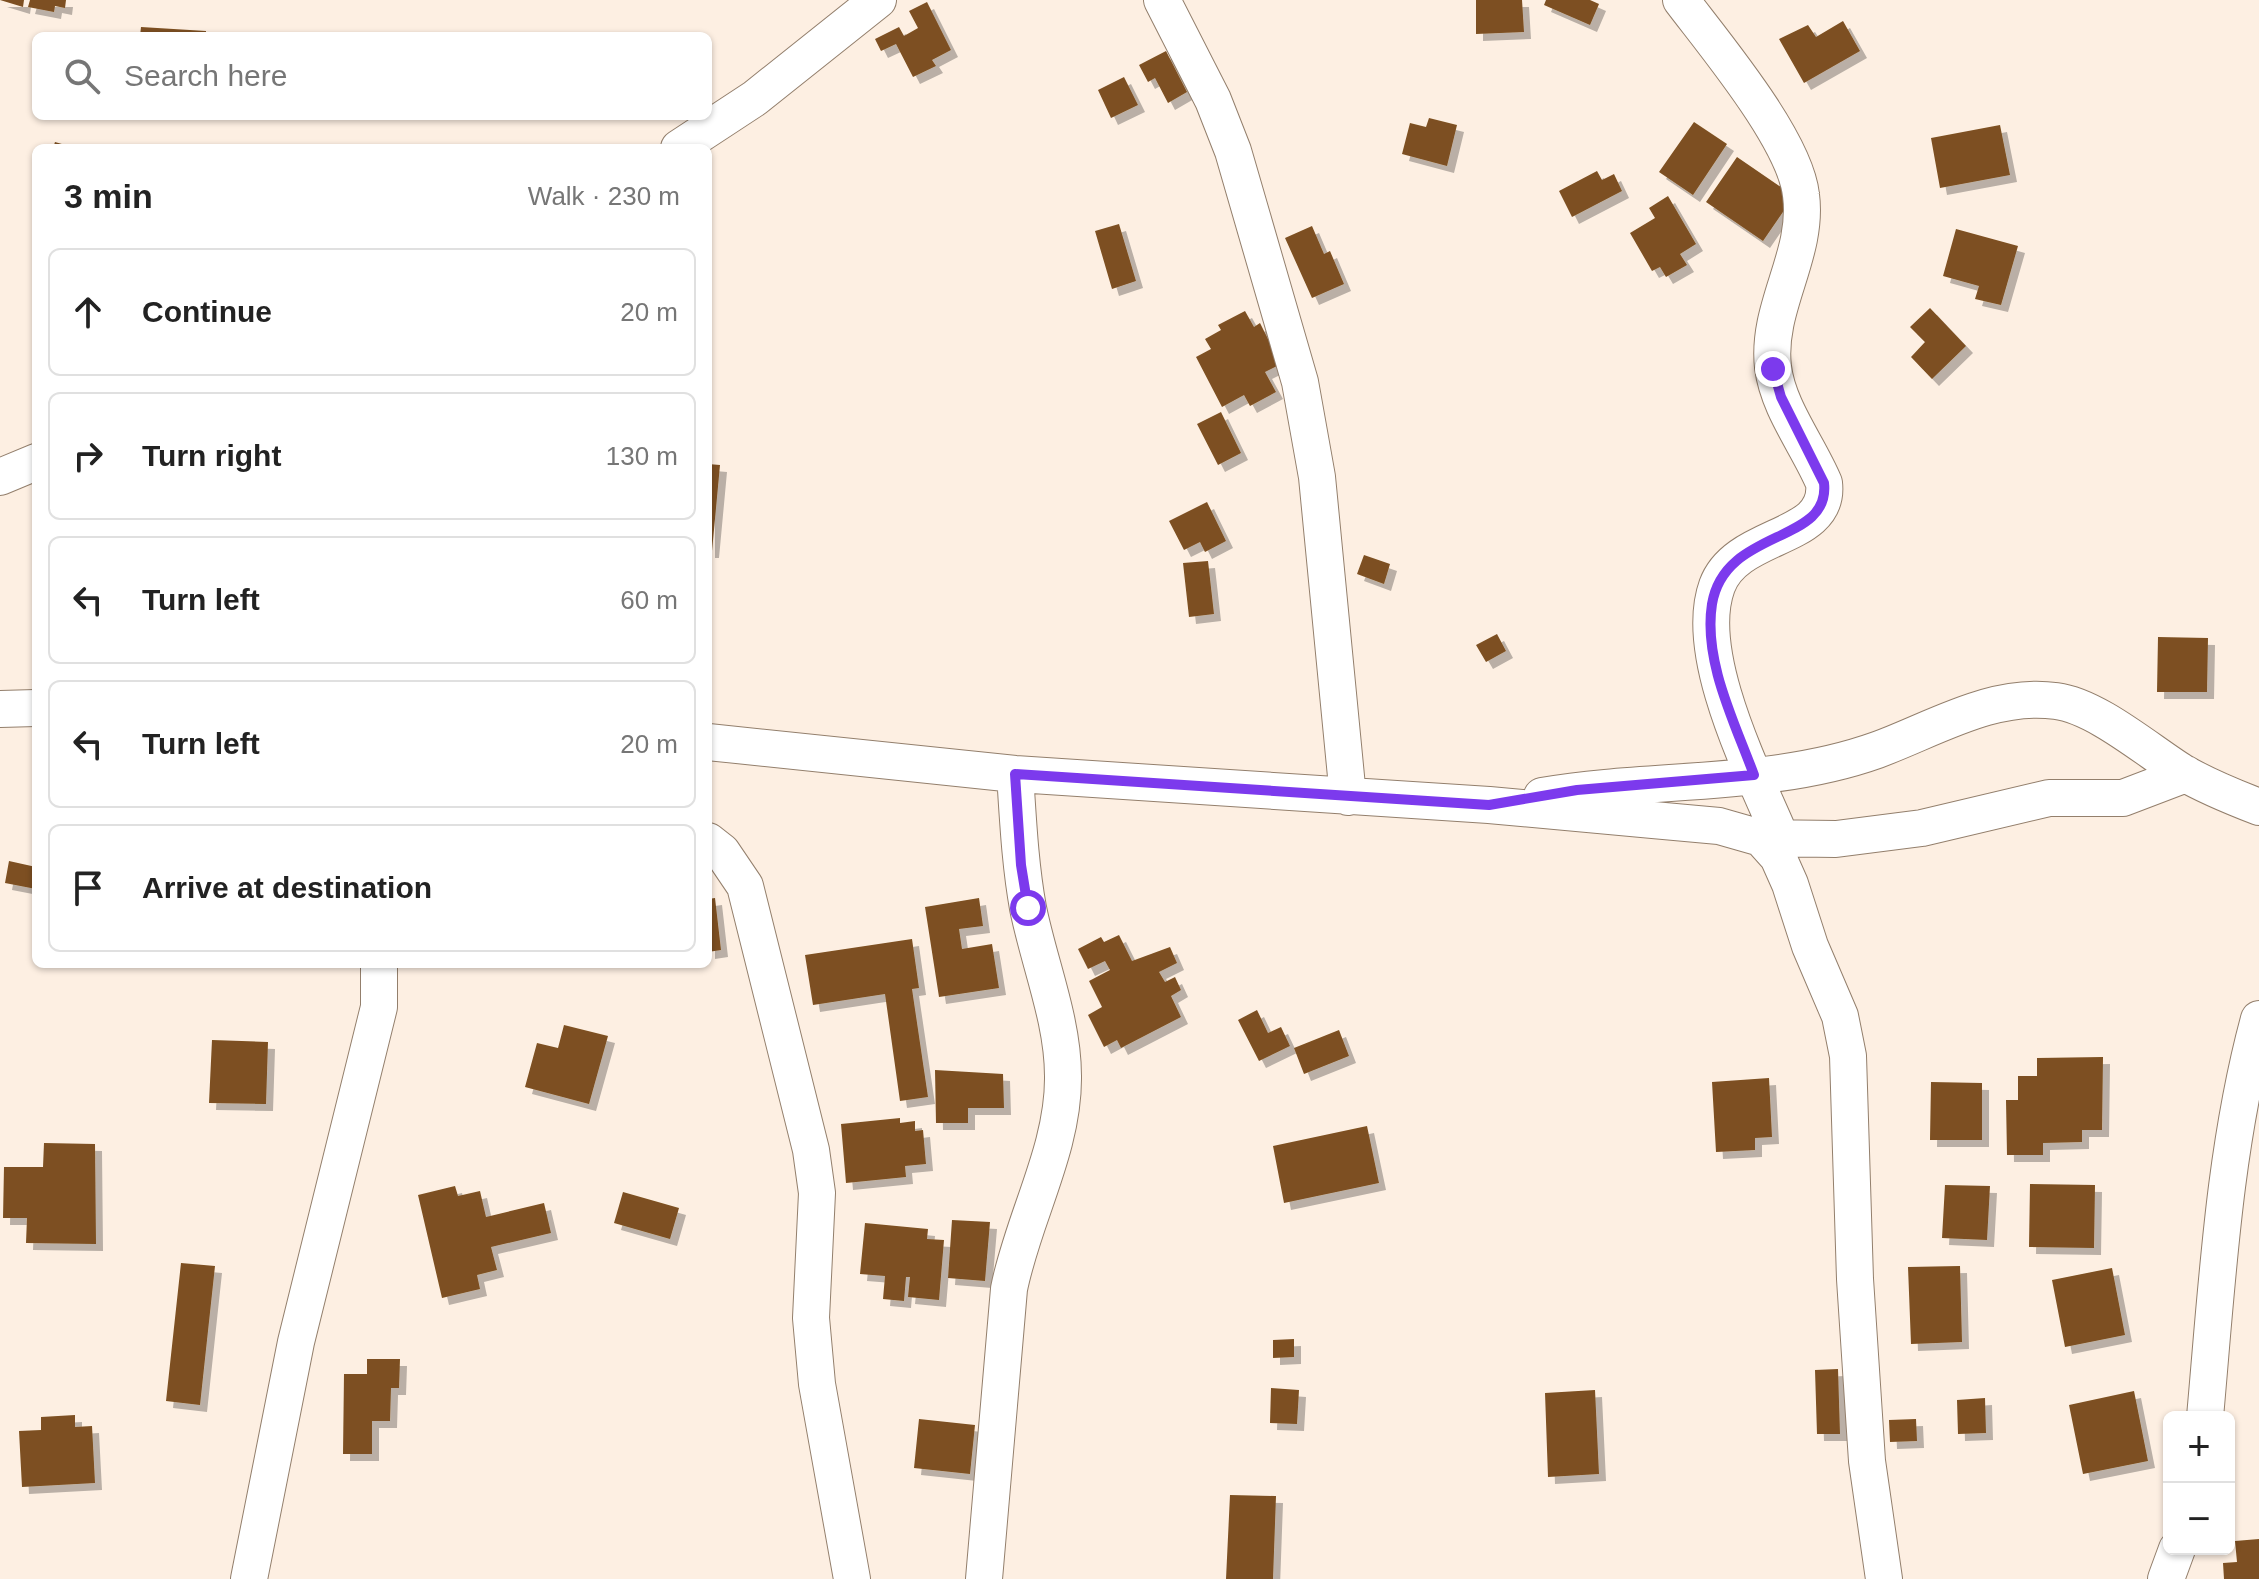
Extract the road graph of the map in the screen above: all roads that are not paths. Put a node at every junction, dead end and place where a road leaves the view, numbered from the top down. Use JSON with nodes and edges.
{"nodes":[{"id":1,"x":878,"y":0,"type":"edge"},
{"id":2,"x":1162,"y":0,"type":"edge"},
{"id":3,"x":1681,"y":0,"type":"edge"},
{"id":4,"x":685,"y":144,"type":"edge"},
{"id":5,"x":32,"y":464,"type":"edge"},
{"id":6,"x":0,"y":477,"type":"edge"},
{"id":7,"x":32,"y":708,"type":"edge"},
{"id":8,"x":0,"y":709,"type":"edge"},
{"id":9,"x":712,"y":742,"type":"edge"},
{"id":10,"x":1015,"y":774,"type":"junction"},
{"id":11,"x":2186,"y":774,"type":"junction"},
{"id":12,"x":1754,"y":775,"type":"junction"},
{"id":13,"x":1348,"y":797,"type":"junction"},
{"id":14,"x":1489,"y":805,"type":"junction"},
{"id":15,"x":2259,"y":807,"type":"edge"},
{"id":16,"x":1771,"y":838,"type":"junction"},
{"id":17,"x":712,"y":844,"type":"edge"},
{"id":18,"x":379,"y":968,"type":"edge"},
{"id":19,"x":402,"y":968,"type":"edge"},
{"id":20,"x":379,"y":1007,"type":"junction"},
{"id":21,"x":2259,"y":1019,"type":"edge"},
{"id":22,"x":2206,"y":1411,"type":"edge"},
{"id":23,"x":2175,"y":1555,"type":"edge"},
{"id":24,"x":249,"y":1579,"type":"edge"},
{"id":25,"x":852,"y":1579,"type":"edge"},
{"id":26,"x":984,"y":1579,"type":"edge"},
{"id":27,"x":1884,"y":1579,"type":"edge"},
{"id":28,"x":2166,"y":1579,"type":"edge"}],
"edges":[{"from":1,"to":4,"type":"street"},
{"from":2,"to":13,"type":"street"},
{"from":3,"to":12,"type":"street"},
{"from":5,"to":6,"type":"street"},
{"from":7,"to":8,"type":"street"},
{"from":9,"to":10,"type":"street"},
{"from":10,"to":13,"type":"street"},
{"from":10,"to":26,"type":"street"},
{"from":11,"to":12,"type":"street"},
{"from":11,"to":15,"type":"street"},
{"from":11,"to":16,"type":"street"},
{"from":12,"to":14,"type":"street"},
{"from":12,"to":16,"type":"street"},
{"from":13,"to":14,"type":"street"},
{"from":14,"to":16,"type":"street"},
{"from":16,"to":27,"type":"street"},
{"from":17,"to":25,"type":"street"},
{"from":18,"to":20,"type":"street"},
{"from":19,"to":20,"type":"street"},
{"from":20,"to":24,"type":"street"},
{"from":21,"to":22,"type":"street"},
{"from":23,"to":28,"type":"street"}]}
